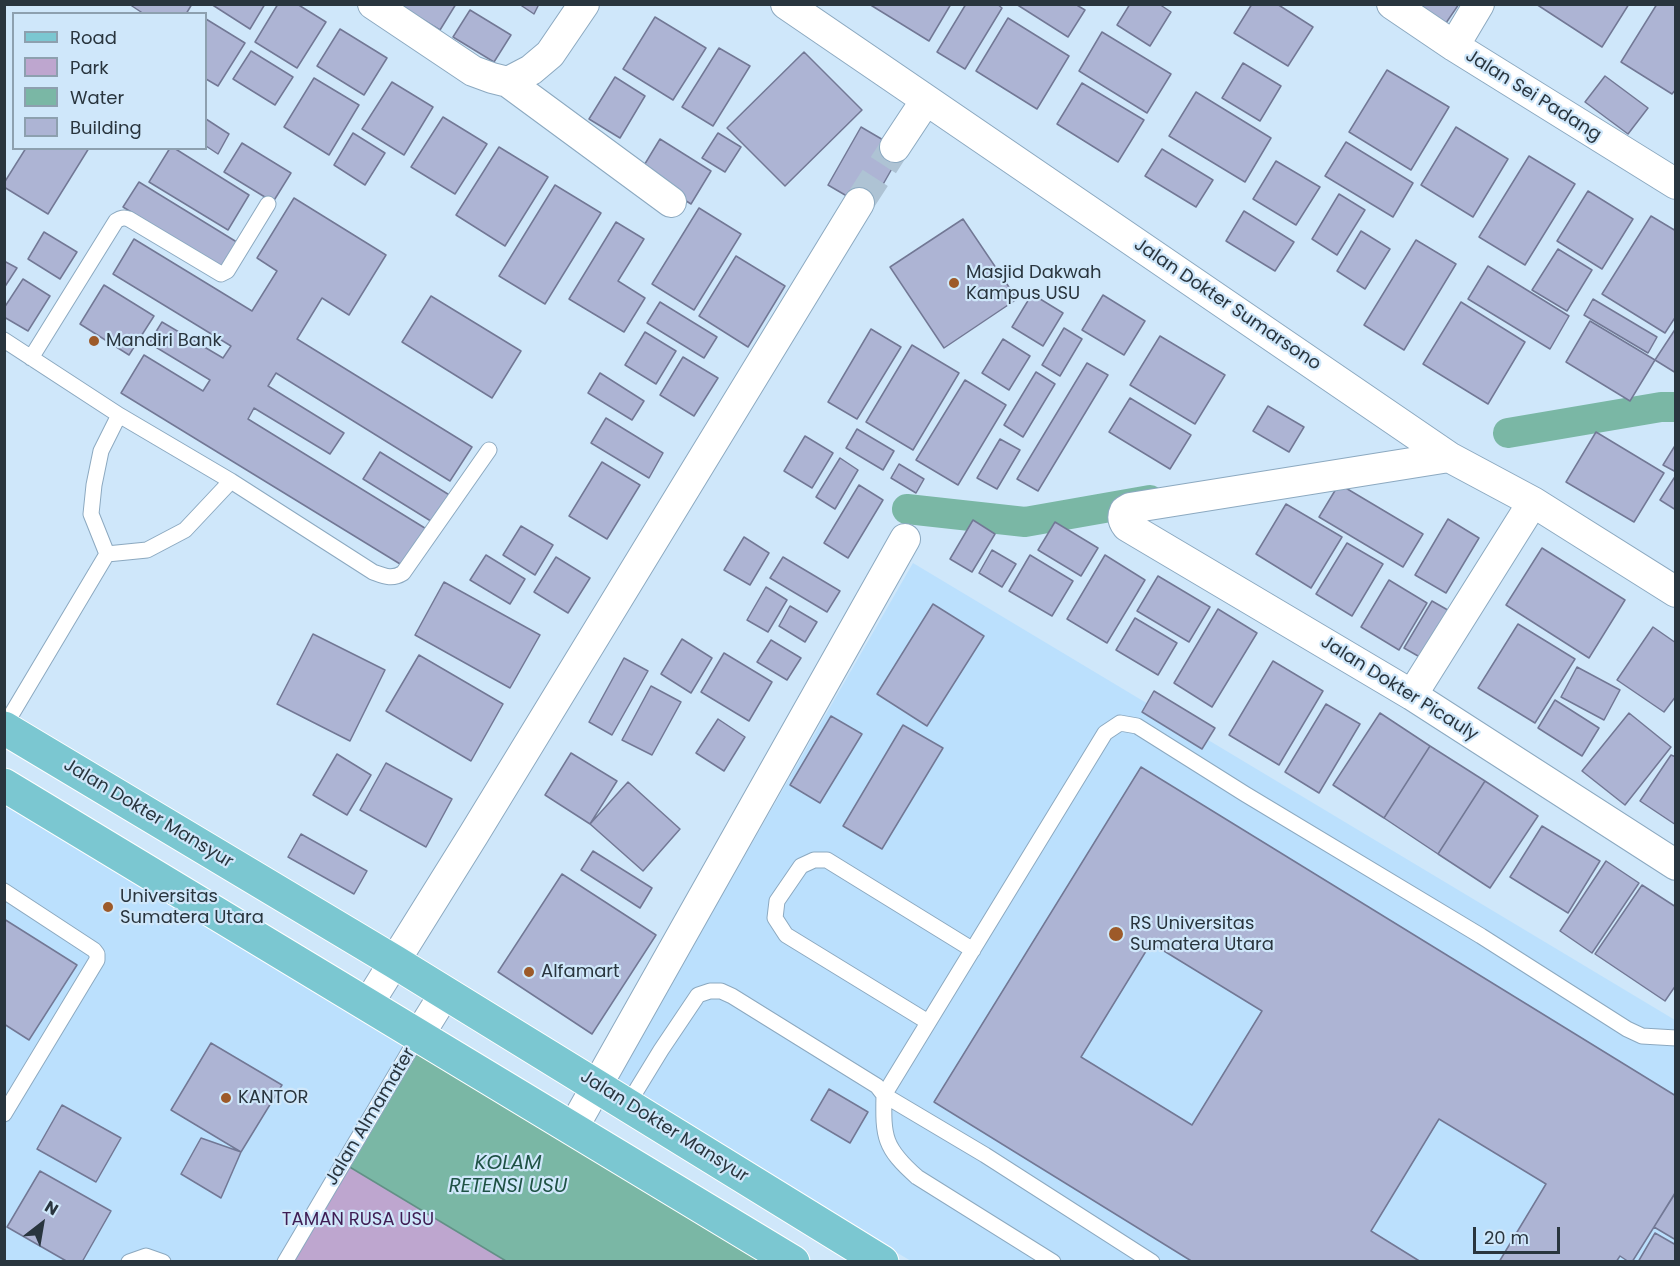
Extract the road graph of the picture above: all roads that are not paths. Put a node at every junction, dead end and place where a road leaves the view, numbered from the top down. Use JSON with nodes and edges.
{"nodes":[{"id":1,"x":373,"y":4,"type":"edge"},
{"id":2,"x":584,"y":4,"type":"edge"},
{"id":3,"x":786,"y":4,"type":"edge"},
{"id":4,"x":1392,"y":4,"type":"edge"},
{"id":5,"x":1479,"y":4,"type":"edge"},
{"id":6,"x":1454,"y":46,"type":"junction"},
{"id":7,"x":508,"y":82,"type":"junction"},
{"id":8,"x":926,"y":100,"type":"junction"},
{"id":9,"x":895,"y":147,"type":"tunnel mouth"},
{"id":10,"x":1676,"y":184,"type":"edge"},
{"id":11,"x":671,"y":202,"type":"dead end"},
{"id":12,"x":859,"y":203,"type":"tunnel mouth"},
{"id":13,"x":268,"y":204,"type":"dead end"},
{"id":14,"x":4,"y":340,"type":"edge"},
{"id":15,"x":32,"y":358,"type":"junction"},
{"id":16,"x":118,"y":415,"type":"junction"},
{"id":17,"x":489,"y":450,"type":"dead end"},
{"id":18,"x":1449,"y":457,"type":"junction"},
{"id":19,"x":231,"y":481,"type":"junction"},
{"id":20,"x":1533,"y":502,"type":"junction"},
{"id":21,"x":905,"y":539,"type":"dead end"},
{"id":22,"x":107,"y":554,"type":"junction"},
{"id":23,"x":1676,"y":592,"type":"edge"},
{"id":24,"x":1412,"y":695,"type":"junction"},
{"id":25,"x":4,"y":728,"type":"edge"},
{"id":26,"x":4,"y":785,"type":"edge"},
{"id":27,"x":1676,"y":865,"type":"edge"},
{"id":28,"x":4,"y":891,"type":"edge"},
{"id":29,"x":973,"y":950,"type":"junction"},
{"id":30,"x":395,"y":962,"type":"junction"},
{"id":31,"x":445,"y":993,"type":"junction"},
{"id":32,"x":368,"y":1004,"type":"junction"},
{"id":33,"x":928,"y":1022,"type":"junction"},
{"id":34,"x":419,"y":1035,"type":"junction"},
{"id":35,"x":1676,"y":1038,"type":"edge"},
{"id":36,"x":596,"y":1086,"type":"junction"},
{"id":37,"x":884,"y":1095,"type":"junction"},
{"id":38,"x":628,"y":1104,"type":"junction"},
{"id":39,"x":4,"y":1114,"type":"edge"},
{"id":40,"x":573,"y":1128,"type":"junction"},
{"id":41,"x":129,"y":1262,"type":"edge"},
{"id":42,"x":163,"y":1262,"type":"edge"},
{"id":43,"x":285,"y":1262,"type":"edge"},
{"id":44,"x":793,"y":1262,"type":"edge"},
{"id":45,"x":882,"y":1262,"type":"edge"},
{"id":46,"x":1053,"y":1262,"type":"edge"},
{"id":47,"x":1152,"y":1262,"type":"edge"}],
"edges":[{"from":1,"to":7,"type":"street"},
{"from":2,"to":7,"type":"street"},
{"from":3,"to":8,"type":"street","name":"Jalan Dokter Sumarsono"},
{"from":4,"to":6,"type":"street","name":"Jalan Sei Padang"},
{"from":5,"to":6,"type":"street"},
{"from":6,"to":10,"type":"street","name":"Jalan Sei Padang"},
{"from":7,"to":11,"type":"street"},
{"from":8,"to":9,"type":"street"},
{"from":8,"to":18,"type":"street","name":"Jalan Dokter Sumarsono"},
{"from":12,"to":30,"type":"street"},
{"from":13,"to":15,"type":"lane"},
{"from":14,"to":15,"type":"lane"},
{"from":15,"to":16,"type":"lane"},
{"from":16,"to":19,"type":"lane"},
{"from":16,"to":22,"type":"lane"},
{"from":17,"to":19,"type":"lane"},
{"from":18,"to":20,"type":"street","name":"Jalan Dokter Sumarsono"},
{"from":18,"to":24,"type":"street","name":"Jalan Dokter Picauly"},
{"from":19,"to":22,"type":"lane"},
{"from":20,"to":23,"type":"street","name":"Jalan Dokter Sumarsono"},
{"from":20,"to":24,"type":"street"},
{"from":21,"to":36,"type":"street"},
{"from":22,"to":25,"type":"lane"},
{"from":24,"to":27,"type":"street","name":"Jalan Dokter Picauly"},
{"from":25,"to":30,"type":"main road","name":"Jalan Dokter Mansyur"},
{"from":26,"to":32,"type":"main road"},
{"from":28,"to":39,"type":"lane"},
{"from":29,"to":33,"type":"lane"},
{"from":29,"to":33,"type":"lane"},
{"from":29,"to":35,"type":"lane"},
{"from":30,"to":31,"type":"main road","name":"Jalan Dokter Mansyur"},
{"from":30,"to":32,"type":"street"},
{"from":31,"to":34,"type":"street"},
{"from":31,"to":36,"type":"main road","name":"Jalan Dokter Mansyur"},
{"from":32,"to":34,"type":"main road"},
{"from":33,"to":37,"type":"lane"},
{"from":34,"to":40,"type":"main road"},
{"from":34,"to":43,"type":"lane","name":"Jalan Almamater"},
{"from":36,"to":38,"type":"main road","name":"Jalan Dokter Mansyur"},
{"from":36,"to":40,"type":"street"},
{"from":37,"to":38,"type":"lane"},
{"from":37,"to":46,"type":"lane"},
{"from":37,"to":47,"type":"lane"},
{"from":38,"to":45,"type":"main road","name":"Jalan Dokter Mansyur"},
{"from":40,"to":44,"type":"main road"},
{"from":41,"to":42,"type":"lane"}]}
